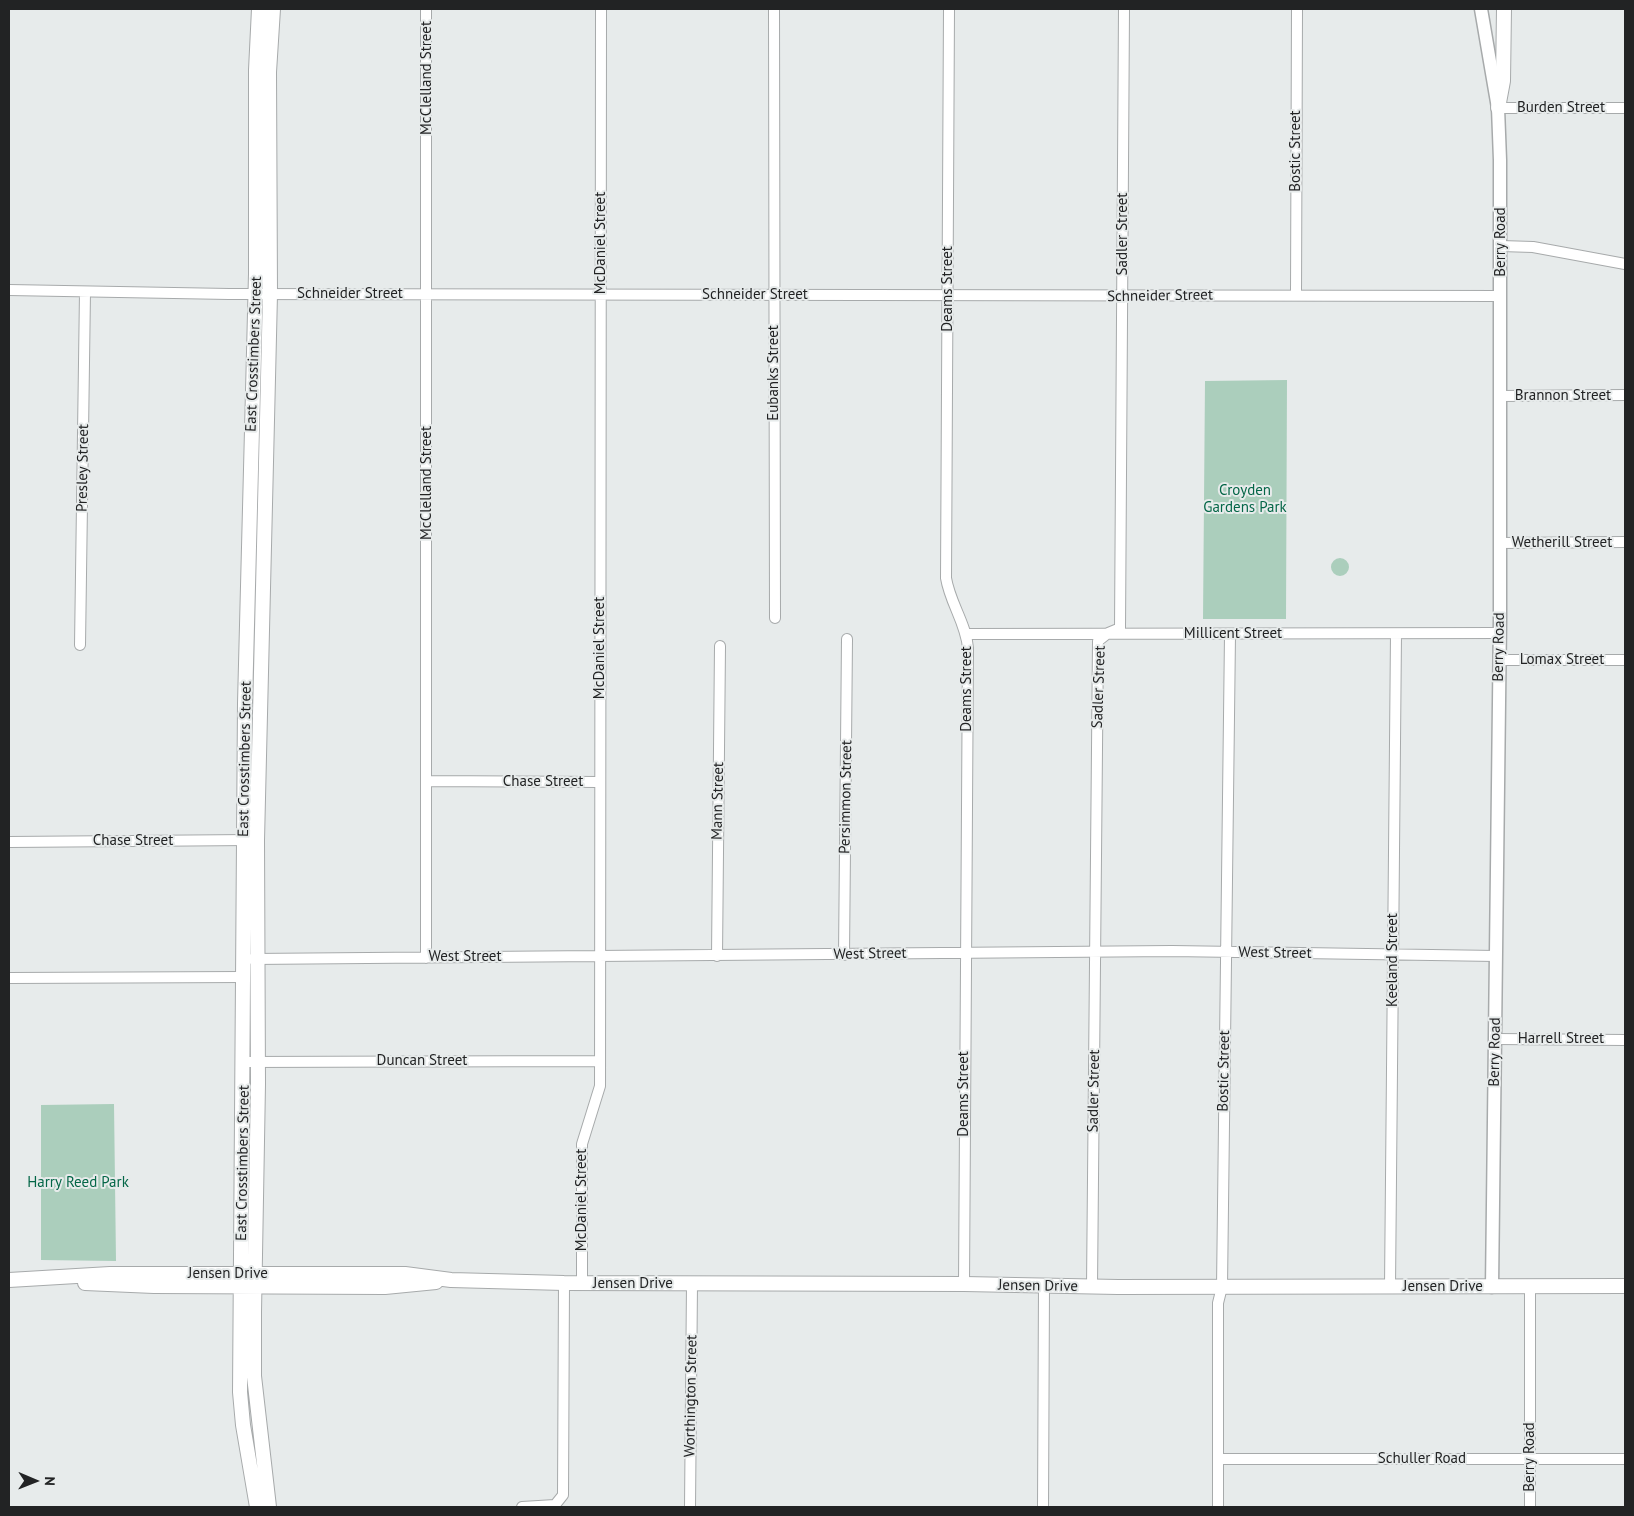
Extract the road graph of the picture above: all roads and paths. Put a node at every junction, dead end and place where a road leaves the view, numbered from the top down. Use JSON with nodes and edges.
{"nodes":[{"id":1,"x":260,"y":9,"type":"edge"},
{"id":2,"x":273,"y":9,"type":"edge"},
{"id":3,"x":426,"y":9,"type":"edge"},
{"id":4,"x":601,"y":9,"type":"edge"},
{"id":5,"x":774,"y":9,"type":"edge"},
{"id":6,"x":949,"y":9,"type":"edge"},
{"id":7,"x":1124,"y":9,"type":"edge"},
{"id":8,"x":1297,"y":9,"type":"edge"},
{"id":9,"x":1480,"y":9,"type":"edge"},
{"id":10,"x":1504,"y":9,"type":"edge"},
{"id":11,"x":262,"y":71,"type":"junction"},
{"id":12,"x":1498,"y":108,"type":"junction"},
{"id":13,"x":1625,"y":108,"type":"edge"},
{"id":14,"x":262,"y":146,"type":"junction"},
{"id":15,"x":1501,"y":246,"type":"junction"},
{"id":16,"x":1625,"y":264,"type":"edge"},
{"id":17,"x":9,"y":290,"type":"edge"},
{"id":18,"x":85,"y":292,"type":"junction"},
{"id":19,"x":256,"y":294,"type":"junction"},
{"id":20,"x":270,"y":294,"type":"junction"},
{"id":21,"x":428,"y":294,"type":"junction"},
{"id":22,"x":601,"y":294,"type":"junction"},
{"id":23,"x":1296,"y":294,"type":"junction"},
{"id":24,"x":774,"y":295,"type":"junction"},
{"id":25,"x":948,"y":296,"type":"junction"},
{"id":26,"x":1501,"y":296,"type":"junction"},
{"id":27,"x":1122,"y":297,"type":"junction"},
{"id":28,"x":252,"y":394,"type":"junction"},
{"id":29,"x":268,"y":395,"type":"junction"},
{"id":30,"x":1625,"y":395,"type":"edge"},
{"id":31,"x":1501,"y":396,"type":"junction"},
{"id":32,"x":1625,"y":542,"type":"edge"},
{"id":33,"x":1499,"y":543,"type":"junction"},
{"id":34,"x":248,"y":553,"type":"junction"},
{"id":35,"x":264,"y":554,"type":"junction"},
{"id":36,"x":775,"y":618,"type":"dead end"},
{"id":37,"x":1108,"y":633,"type":"junction"},
{"id":38,"x":1500,"y":633,"type":"junction"},
{"id":39,"x":967,"y":634,"type":"junction"},
{"id":40,"x":1396,"y":634,"type":"junction"},
{"id":41,"x":1230,"y":635,"type":"junction"},
{"id":42,"x":847,"y":639,"type":"dead end"},
{"id":43,"x":80,"y":645,"type":"dead end"},
{"id":44,"x":720,"y":646,"type":"dead end"},
{"id":45,"x":1499,"y":660,"type":"junction"},
{"id":46,"x":1625,"y":660,"type":"edge"},
{"id":47,"x":245,"y":696,"type":"junction"},
{"id":48,"x":260,"y":697,"type":"junction"},
{"id":49,"x":427,"y":781,"type":"junction"},
{"id":50,"x":599,"y":782,"type":"junction"},
{"id":51,"x":250,"y":840,"type":"junction"},
{"id":52,"x":9,"y":842,"type":"edge"},
{"id":53,"x":966,"y":952,"type":"junction"},
{"id":54,"x":1225,"y":952,"type":"junction"},
{"id":55,"x":1096,"y":953,"type":"junction"},
{"id":56,"x":844,"y":955,"type":"junction"},
{"id":57,"x":1392,"y":955,"type":"junction"},
{"id":58,"x":717,"y":956,"type":"junction"},
{"id":59,"x":1496,"y":956,"type":"junction"},
{"id":60,"x":600,"y":957,"type":"junction"},
{"id":61,"x":426,"y":958,"type":"junction"},
{"id":62,"x":250,"y":959,"type":"junction"},
{"id":63,"x":243,"y":976,"type":"junction"},
{"id":64,"x":9,"y":978,"type":"edge"},
{"id":65,"x":1496,"y":1039,"type":"junction"},
{"id":66,"x":1625,"y":1040,"type":"edge"},
{"id":67,"x":600,"y":1061,"type":"junction"},
{"id":68,"x":251,"y":1062,"type":"junction"},
{"id":69,"x":9,"y":1280,"type":"edge"},
{"id":70,"x":248,"y":1280,"type":"junction"},
{"id":71,"x":564,"y":1283,"type":"junction"},
{"id":72,"x":582,"y":1284,"type":"junction"},
{"id":73,"x":692,"y":1284,"type":"junction"},
{"id":74,"x":964,"y":1284,"type":"junction"},
{"id":75,"x":1044,"y":1286,"type":"junction"},
{"id":76,"x":1092,"y":1286,"type":"junction"},
{"id":77,"x":1625,"y":1286,"type":"edge"},
{"id":78,"x":1222,"y":1287,"type":"junction"},
{"id":79,"x":1390,"y":1287,"type":"junction"},
{"id":80,"x":1492,"y":1287,"type":"junction"},
{"id":81,"x":1530,"y":1287,"type":"junction"},
{"id":82,"x":243,"y":1421,"type":"junction"},
{"id":83,"x":258,"y":1422,"type":"junction"},
{"id":84,"x":1219,"y":1459,"type":"junction"},
{"id":85,"x":1530,"y":1459,"type":"junction"},
{"id":86,"x":1625,"y":1459,"type":"edge"},
{"id":87,"x":257,"y":1507,"type":"edge"},
{"id":88,"x":269,"y":1507,"type":"edge"},
{"id":89,"x":522,"y":1507,"type":"edge"},
{"id":90,"x":548,"y":1507,"type":"edge"},
{"id":91,"x":690,"y":1507,"type":"edge"},
{"id":92,"x":1043,"y":1507,"type":"edge"},
{"id":93,"x":1218,"y":1507,"type":"edge"},
{"id":94,"x":1530,"y":1507,"type":"edge"}],
"edges":[{"from":1,"to":11,"type":"main road","name":"East Crosstimbers Street"},
{"from":2,"to":11,"type":"main road","name":"East Crosstimbers Street"},
{"from":3,"to":21,"type":"street","name":"McClelland Street"},
{"from":4,"to":22,"type":"street","name":"McDaniel Street"},
{"from":5,"to":24,"type":"street","name":"Eubanks Street"},
{"from":6,"to":25,"type":"street","name":"Deams Street"},
{"from":7,"to":27,"type":"street","name":"Sadler Street"},
{"from":8,"to":23,"type":"street","name":"Bostic Street"},
{"from":9,"to":12,"type":"street","name":"Berry Road"},
{"from":10,"to":12,"type":"main road"},
{"from":11,"to":14,"type":"main road","name":"East Crosstimbers Street"},
{"from":12,"to":13,"type":"street","name":"Burden Street"},
{"from":12,"to":15,"type":"street","name":"Berry Road"},
{"from":14,"to":19,"type":"main road","name":"East Crosstimbers Street"},
{"from":14,"to":20,"type":"main road","name":"East Crosstimbers Street"},
{"from":15,"to":16,"type":"street"},
{"from":15,"to":26,"type":"street","name":"Berry Road"},
{"from":17,"to":18,"type":"street","name":"Schneider Street"},
{"from":18,"to":19,"type":"street","name":"Schneider Street"},
{"from":18,"to":43,"type":"street","name":"Presley Street"},
{"from":19,"to":20,"type":"street","name":"Schneider Street"},
{"from":19,"to":28,"type":"main road","name":"East Crosstimbers Street"},
{"from":20,"to":21,"type":"street","name":"Schneider Street"},
{"from":20,"to":29,"type":"main road","name":"East Crosstimbers Street"},
{"from":21,"to":22,"type":"street","name":"Schneider Street"},
{"from":21,"to":49,"type":"street","name":"McClelland Street"},
{"from":22,"to":24,"type":"street","name":"Schneider Street"},
{"from":22,"to":50,"type":"street","name":"McDaniel Street"},
{"from":23,"to":26,"type":"street","name":"Schneider Street"},
{"from":23,"to":27,"type":"street","name":"Schneider Street"},
{"from":24,"to":25,"type":"street","name":"Schneider Street"},
{"from":24,"to":36,"type":"street","name":"Eubanks Street"},
{"from":25,"to":27,"type":"street","name":"Schneider Street"},
{"from":25,"to":39,"type":"street","name":"Deams Street"},
{"from":26,"to":31,"type":"street","name":"Berry Road"},
{"from":27,"to":37,"type":"street","name":"Sadler Street"},
{"from":28,"to":29,"type":"main road"},
{"from":28,"to":34,"type":"main road","name":"East Crosstimbers Street"},
{"from":29,"to":35,"type":"main road","name":"East Crosstimbers Street"},
{"from":30,"to":31,"type":"street","name":"Brannon Street"},
{"from":31,"to":33,"type":"street","name":"Berry Road"},
{"from":32,"to":33,"type":"street","name":"Wetherill Street"},
{"from":33,"to":38,"type":"street","name":"Berry Road"},
{"from":34,"to":35,"type":"main road"},
{"from":34,"to":47,"type":"main road","name":"East Crosstimbers Street"},
{"from":35,"to":48,"type":"main road","name":"East Crosstimbers Street"},
{"from":37,"to":39,"type":"street","name":"Millicent Street"},
{"from":37,"to":41,"type":"street","name":"Millicent Street"},
{"from":37,"to":55,"type":"street","name":"Sadler Street"},
{"from":38,"to":40,"type":"street","name":"Millicent Street"},
{"from":38,"to":45,"type":"street","name":"Berry Road"},
{"from":39,"to":53,"type":"street","name":"Deams Street"},
{"from":40,"to":41,"type":"street","name":"Millicent Street"},
{"from":40,"to":57,"type":"street","name":"Keeland Street"},
{"from":41,"to":54,"type":"street","name":"Bostic Street"},
{"from":42,"to":56,"type":"street","name":"Persimmon Street"},
{"from":44,"to":58,"type":"street","name":"Mann Street"},
{"from":45,"to":46,"type":"street","name":"Lomax Street"},
{"from":45,"to":59,"type":"street","name":"Berry Road"},
{"from":47,"to":48,"type":"main road"},
{"from":47,"to":51,"type":"main road","name":"East Crosstimbers Street"},
{"from":48,"to":51,"type":"main road","name":"East Crosstimbers Street"},
{"from":49,"to":50,"type":"street","name":"Chase Street"},
{"from":49,"to":61,"type":"street","name":"McClelland Street"},
{"from":50,"to":60,"type":"street","name":"McDaniel Street"},
{"from":51,"to":52,"type":"street","name":"Chase Street"},
{"from":51,"to":62,"type":"main road","name":"East Crosstimbers Street"},
{"from":53,"to":55,"type":"street","name":"West Street"},
{"from":53,"to":56,"type":"street","name":"West Street"},
{"from":53,"to":74,"type":"street","name":"Deams Street"},
{"from":54,"to":55,"type":"street","name":"West Street"},
{"from":54,"to":57,"type":"street","name":"West Street"},
{"from":54,"to":78,"type":"street","name":"Bostic Street"},
{"from":55,"to":76,"type":"street","name":"Sadler Street"},
{"from":56,"to":58,"type":"street","name":"West Street"},
{"from":57,"to":59,"type":"street","name":"West Street"},
{"from":57,"to":79,"type":"street","name":"Keeland Street"},
{"from":58,"to":60,"type":"street","name":"West Street"},
{"from":59,"to":65,"type":"street","name":"Berry Road"},
{"from":60,"to":61,"type":"street","name":"West Street"},
{"from":60,"to":67,"type":"street","name":"McDaniel Street"},
{"from":61,"to":62,"type":"street","name":"West Street"},
{"from":62,"to":63,"type":"main road","name":"East Crosstimbers Street"},
{"from":62,"to":68,"type":"main road","name":"East Crosstimbers Street"},
{"from":63,"to":64,"type":"street"},
{"from":63,"to":68,"type":"main road","name":"East Crosstimbers Street"},
{"from":65,"to":66,"type":"street","name":"Harrell Street"},
{"from":65,"to":80,"type":"street","name":"Berry Road"},
{"from":67,"to":68,"type":"street","name":"Duncan Street"},
{"from":67,"to":72,"type":"street","name":"McDaniel Street"},
{"from":68,"to":70,"type":"main road","name":"East Crosstimbers Street"},
{"from":69,"to":70,"type":"main road","name":"Jensen Drive"},
{"from":70,"to":71,"type":"main road","name":"Jensen Drive"},
{"from":70,"to":82,"type":"main road","name":"East Crosstimbers Street"},
{"from":70,"to":83,"type":"main road","name":"East Crosstimbers Street"},
{"from":71,"to":72,"type":"main road","name":"Jensen Drive"},
{"from":71,"to":90,"type":"street"},
{"from":72,"to":73,"type":"main road","name":"Jensen Drive"},
{"from":73,"to":74,"type":"main road","name":"Jensen Drive"},
{"from":73,"to":91,"type":"street","name":"Worthington Street"},
{"from":74,"to":75,"type":"main road","name":"Jensen Drive"},
{"from":75,"to":76,"type":"main road","name":"Jensen Drive"},
{"from":75,"to":92,"type":"street"},
{"from":76,"to":78,"type":"main road","name":"Jensen Drive"},
{"from":77,"to":81,"type":"main road","name":"Jensen Drive"},
{"from":78,"to":79,"type":"main road","name":"Jensen Drive"},
{"from":78,"to":84,"type":"street","name":"Bostic Street"},
{"from":79,"to":80,"type":"main road","name":"Jensen Drive"},
{"from":80,"to":81,"type":"main road","name":"Jensen Drive"},
{"from":81,"to":85,"type":"street","name":"Berry Road"},
{"from":82,"to":83,"type":"main road"},
{"from":82,"to":87,"type":"main road","name":"East Crosstimbers Street"},
{"from":83,"to":88,"type":"main road","name":"East Crosstimbers Street"},
{"from":84,"to":85,"type":"street","name":"Schuller Road"},
{"from":84,"to":93,"type":"street","name":"Bostic Street"},
{"from":85,"to":86,"type":"street","name":"Schuller Road"},
{"from":85,"to":94,"type":"street","name":"Berry Road"},
{"from":89,"to":90,"type":"street"}]}
